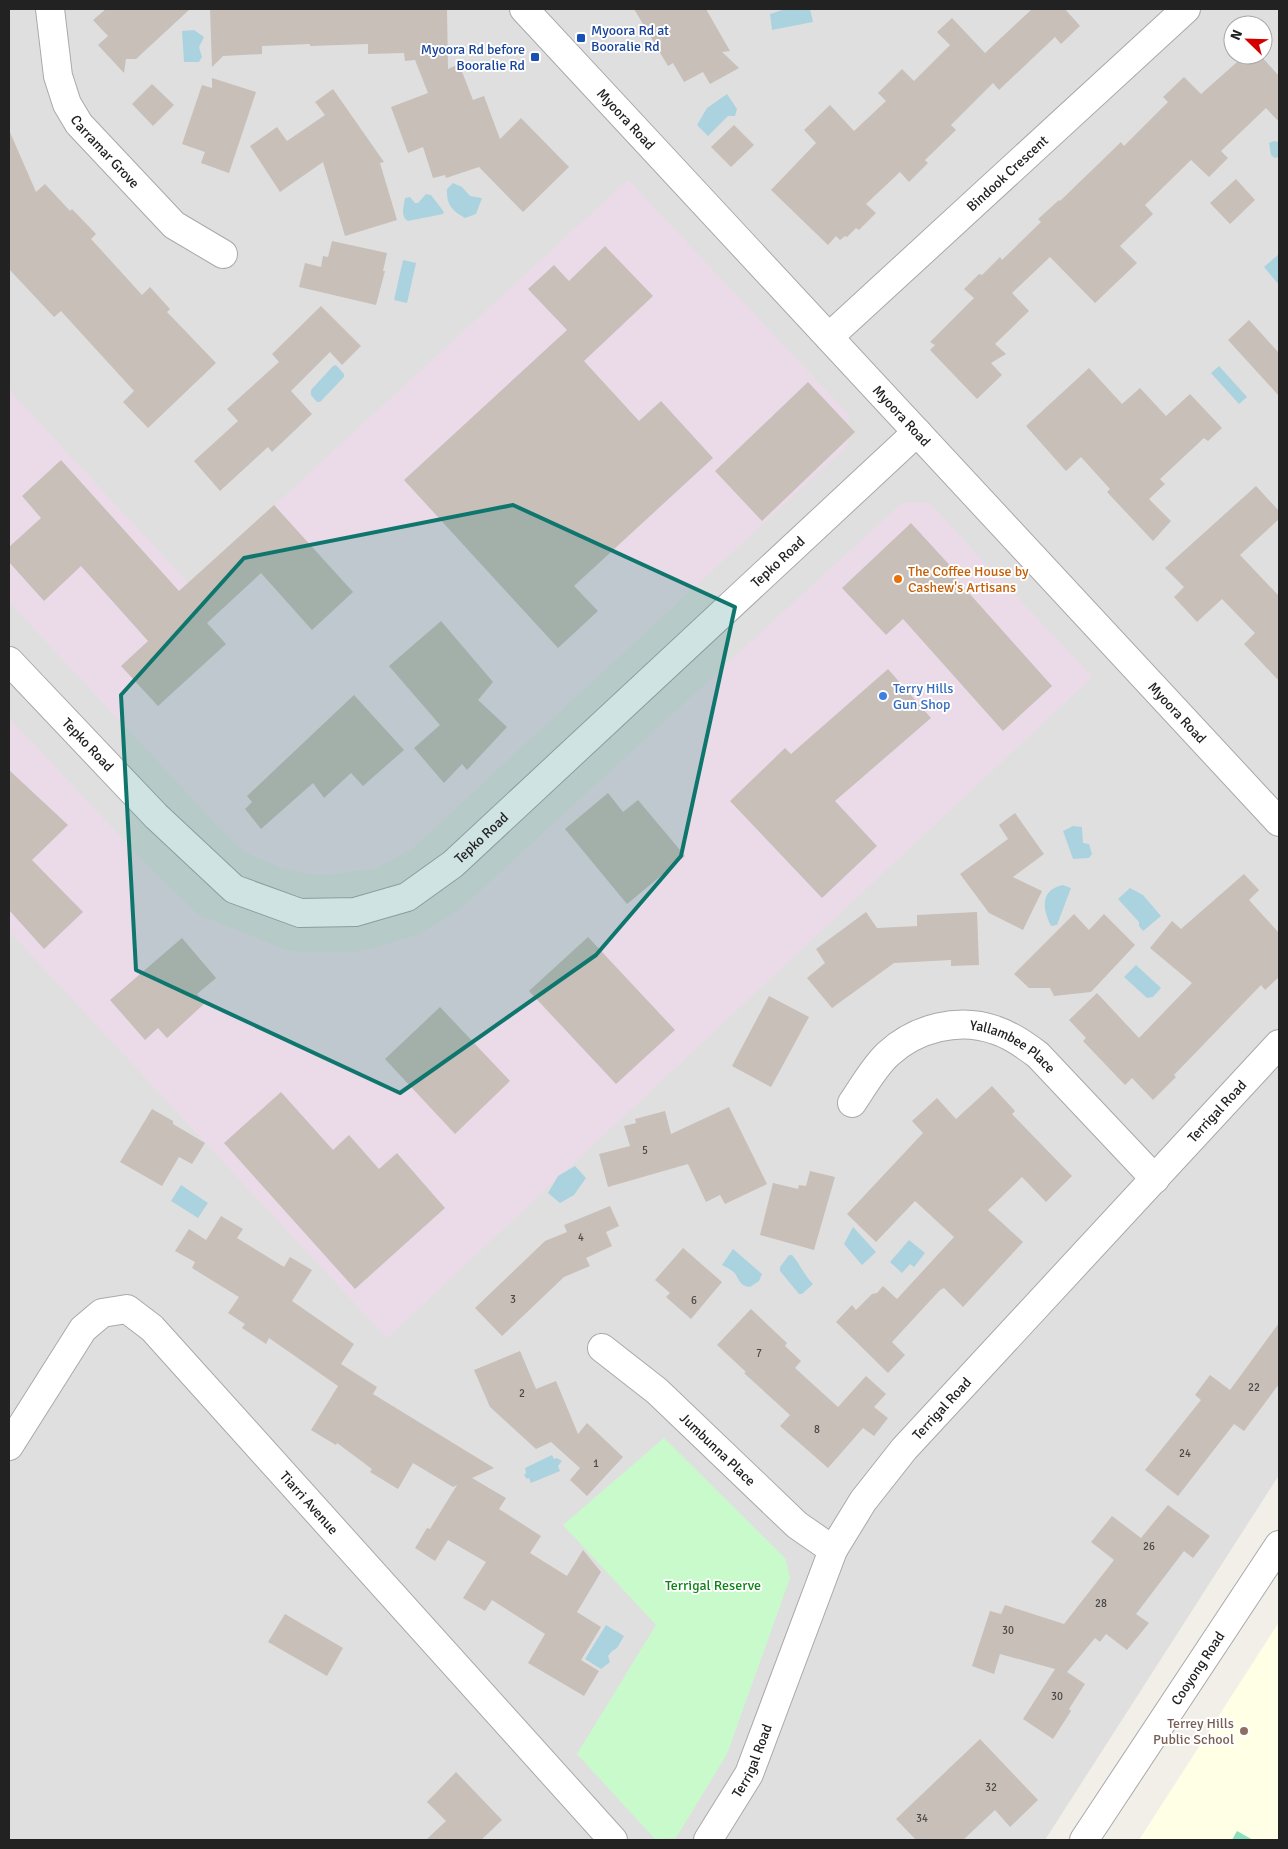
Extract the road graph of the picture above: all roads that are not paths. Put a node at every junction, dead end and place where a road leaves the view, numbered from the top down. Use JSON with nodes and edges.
{"nodes":[{"id":1,"x":50,"y":9,"type":"edge"},
{"id":2,"x":524,"y":9,"type":"edge"},
{"id":3,"x":1186,"y":9,"type":"edge"},
{"id":4,"x":223,"y":254,"type":"dead end"},
{"id":5,"x":829,"y":337,"type":"junction"},
{"id":6,"x":917,"y":432,"type":"junction"},
{"id":7,"x":9,"y":661,"type":"edge"},
{"id":8,"x":1279,"y":822,"type":"edge"},
{"id":9,"x":1279,"y":1044,"type":"edge"},
{"id":10,"x":852,"y":1104,"type":"dead end"},
{"id":11,"x":1155,"y":1179,"type":"junction"},
{"id":12,"x":602,"y":1348,"type":"dead end"},
{"id":13,"x":9,"y":1446,"type":"edge"},
{"id":14,"x":1279,"y":1546,"type":"edge"},
{"id":15,"x":833,"y":1550,"type":"junction"},
{"id":16,"x":614,"y":1840,"type":"edge"},
{"id":17,"x":708,"y":1840,"type":"edge"},
{"id":18,"x":1084,"y":1840,"type":"edge"}],
"edges":[{"from":1,"to":4,"type":"street","name":"Carramar Grove"},
{"from":2,"to":5,"type":"street","name":"Myoora Road"},
{"from":3,"to":5,"type":"street","name":"Bindook Crescent"},
{"from":5,"to":6,"type":"street","name":"Myoora Road"},
{"from":6,"to":7,"type":"street","name":"Tepko Road"},
{"from":6,"to":8,"type":"street","name":"Myoora Road"},
{"from":9,"to":11,"type":"street","name":"Terrigal Road"},
{"from":10,"to":11,"type":"street","name":"Yallambee Place"},
{"from":11,"to":15,"type":"street","name":"Terrigal Road"},
{"from":12,"to":15,"type":"street","name":"Jumbunna Place"},
{"from":13,"to":16,"type":"street","name":"Tiarri Avenue"},
{"from":14,"to":18,"type":"street","name":"Cooyong Road"},
{"from":15,"to":17,"type":"street","name":"Terrigal Road"}]}
